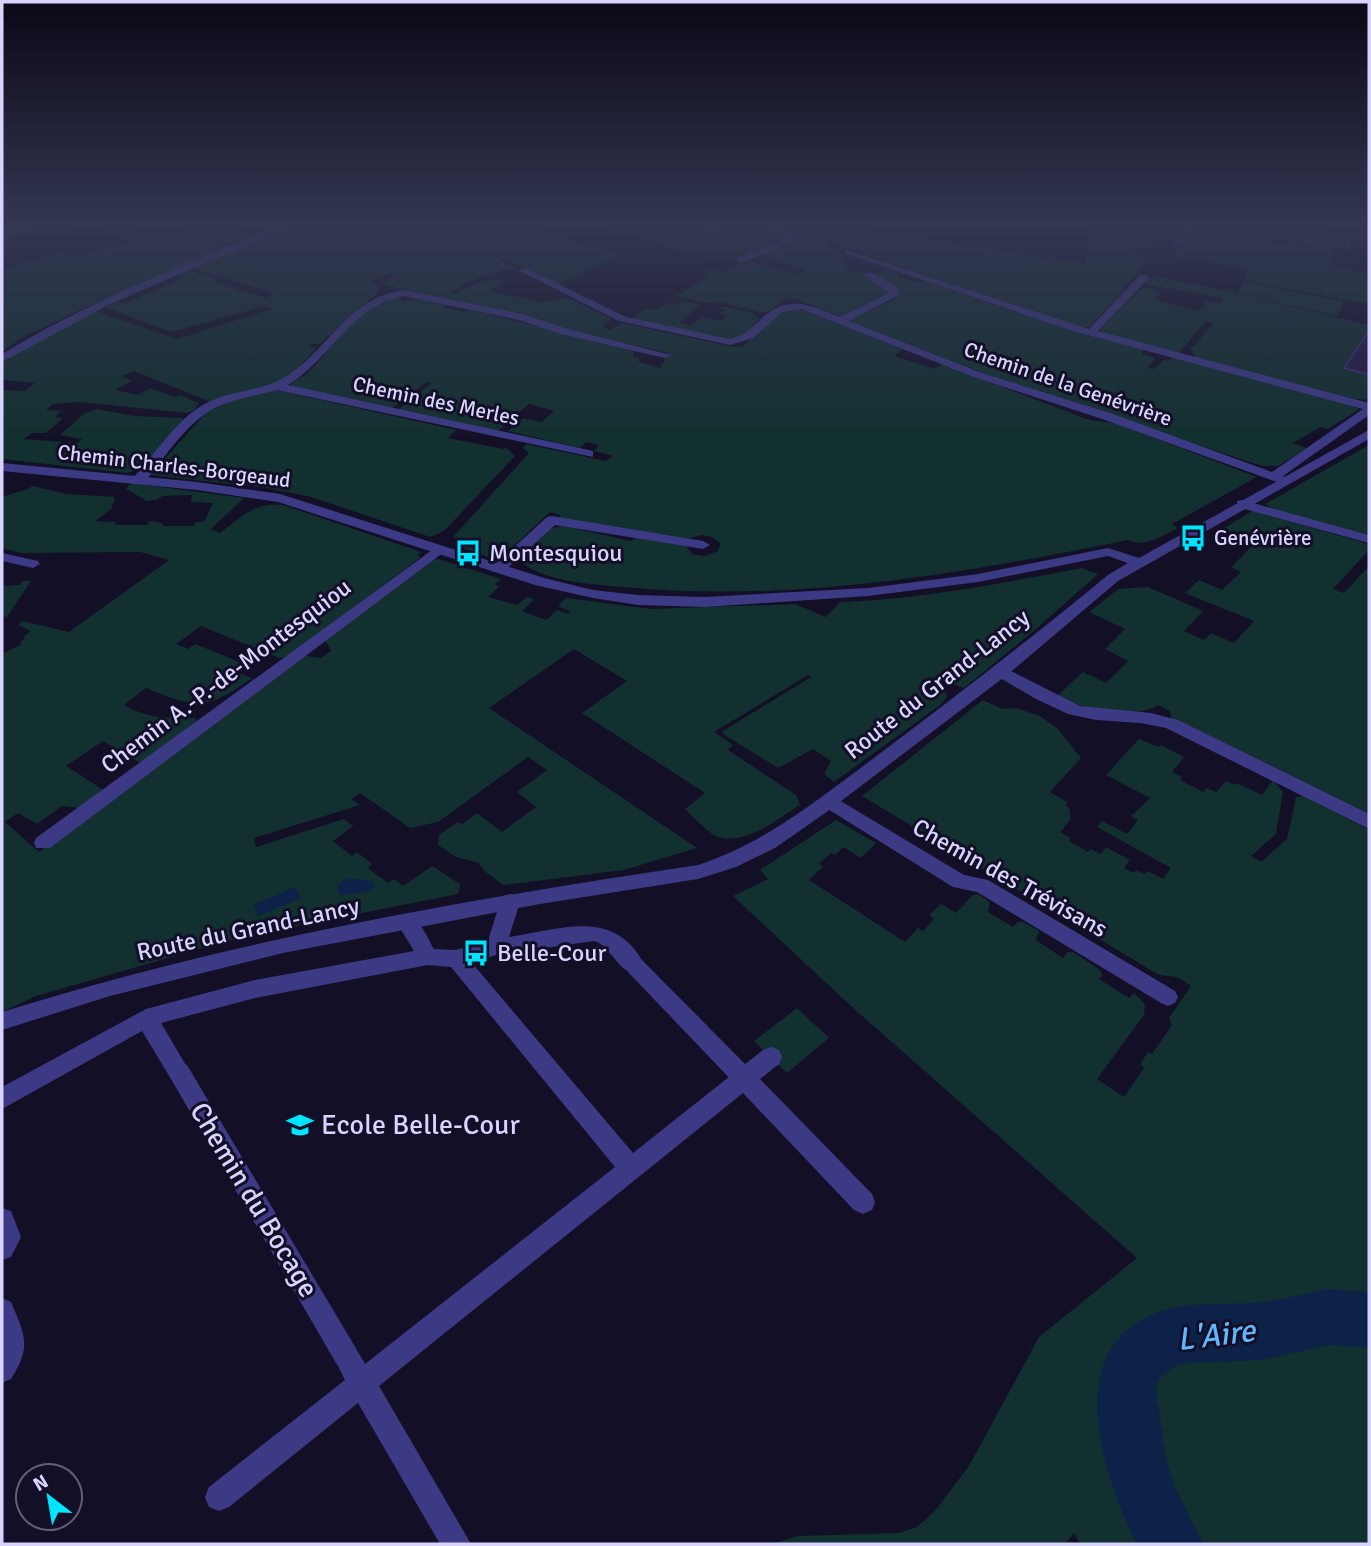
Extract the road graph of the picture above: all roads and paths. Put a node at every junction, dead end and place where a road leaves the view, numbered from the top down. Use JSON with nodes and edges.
{"nodes":[{"id":1,"x":122,"y":296,"type":"edge"},
{"id":2,"x":383,"y":296,"type":"edge"},
{"id":3,"x":413,"y":296,"type":"edge"},
{"id":4,"x":576,"y":296,"type":"edge"},
{"id":5,"x":891,"y":296,"type":"edge"},
{"id":6,"x":981,"y":296,"type":"edge"},
{"id":7,"x":1126,"y":296,"type":"edge"},
{"id":8,"x":840,"y":321,"type":"junction"},
{"id":9,"x":1091,"y":333,"type":"junction"},
{"id":10,"x":665,"y":355,"type":"dead end"},
{"id":11,"x":2,"y":359,"type":"edge"},
{"id":12,"x":275,"y":386,"type":"junction"},
{"id":13,"x":1369,"y":409,"type":"edge"},
{"id":14,"x":1369,"y":435,"type":"edge"},
{"id":15,"x":589,"y":454,"type":"dead end"},
{"id":16,"x":2,"y":467,"type":"edge"},
{"id":17,"x":1280,"y":478,"type":"junction"},
{"id":18,"x":138,"y":481,"type":"junction"},
{"id":19,"x":1242,"y":504,"type":"junction"},
{"id":20,"x":1369,"y":539,"type":"edge"},
{"id":21,"x":702,"y":545,"type":"dead end"},
{"id":22,"x":439,"y":549,"type":"junction"},
{"id":23,"x":2,"y":557,"type":"edge"},
{"id":24,"x":1137,"y":562,"type":"junction"},
{"id":25,"x":33,"y":564,"type":"dead end"},
{"id":26,"x":498,"y":569,"type":"junction"},
{"id":27,"x":1001,"y":671,"type":"junction"},
{"id":28,"x":829,"y":801,"type":"junction"},
{"id":29,"x":1369,"y":822,"type":"edge"},
{"id":30,"x":43,"y":843,"type":"dead end"},
{"id":31,"x":510,"y":902,"type":"junction"},
{"id":32,"x":407,"y":923,"type":"junction"},
{"id":33,"x":496,"y":947,"type":"junction"},
{"id":34,"x":428,"y":957,"type":"junction"},
{"id":35,"x":456,"y":960,"type":"junction"},
{"id":36,"x":1168,"y":997,"type":"dead end"},
{"id":37,"x":146,"y":1018,"type":"junction"},
{"id":38,"x":2,"y":1021,"type":"edge"},
{"id":39,"x":771,"y":1057,"type":"dead end"},
{"id":40,"x":744,"y":1078,"type":"junction"},
{"id":41,"x":2,"y":1099,"type":"edge"},
{"id":42,"x":631,"y":1169,"type":"junction"},
{"id":43,"x":863,"y":1202,"type":"dead end"},
{"id":44,"x":2,"y":1220,"type":"edge"},
{"id":45,"x":2,"y":1248,"type":"edge"},
{"id":46,"x":2,"y":1311,"type":"edge"},
{"id":47,"x":2,"y":1370,"type":"edge"},
{"id":48,"x":363,"y":1382,"type":"junction"},
{"id":49,"x":219,"y":1497,"type":"dead end"},
{"id":50,"x":456,"y":1544,"type":"edge"}],
"edges":[{"from":1,"to":11,"type":"street"},
{"from":2,"to":12,"type":"street","name":"Chemin des Merles"},
{"from":3,"to":10,"type":"street","name":"Chemin des Merles"},
{"from":4,"to":8,"type":"street","name":"Chemin de la Genévrière"},
{"from":5,"to":8,"type":"street"},
{"from":6,"to":9,"type":"street"},
{"from":7,"to":9,"type":"street"},
{"from":8,"to":17,"type":"street","name":"Chemin de la Genévrière"},
{"from":9,"to":13,"type":"street"},
{"from":12,"to":15,"type":"street","name":"Chemin des Merles"},
{"from":12,"to":18,"type":"street","name":"Chemin des Merles"},
{"from":13,"to":17,"type":"street","name":"Route du Grand-Lancy"},
{"from":14,"to":17,"type":"street","name":"Route du Grand-Lancy"},
{"from":16,"to":18,"type":"street","name":"Chemin Charles-Borgeaud"},
{"from":17,"to":19,"type":"street","name":"Route du Grand-Lancy"},
{"from":18,"to":22,"type":"street","name":"Chemin Charles-Borgeaud"},
{"from":19,"to":20,"type":"street"},
{"from":19,"to":24,"type":"street","name":"Route du Grand-Lancy"},
{"from":21,"to":26,"type":"street"},
{"from":22,"to":26,"type":"street","name":"Chemin Charles-Borgeaud"},
{"from":22,"to":30,"type":"street","name":"Chemin A.-P.-de-Montesquiou"},
{"from":23,"to":25,"type":"street"},
{"from":24,"to":26,"type":"street","name":"Chemin Charles-Borgeaud"},
{"from":24,"to":27,"type":"street","name":"Route du Grand-Lancy"},
{"from":27,"to":28,"type":"street","name":"Route du Grand-Lancy"},
{"from":27,"to":29,"type":"street"},
{"from":28,"to":31,"type":"street","name":"Route du Grand-Lancy"},
{"from":28,"to":36,"type":"street","name":"Chemin des Trévisans"},
{"from":31,"to":32,"type":"street","name":"Route du Grand-Lancy"},
{"from":31,"to":33,"type":"street"},
{"from":32,"to":34,"type":"street"},
{"from":32,"to":38,"type":"street","name":"Route du Grand-Lancy"},
{"from":33,"to":35,"type":"street"},
{"from":33,"to":40,"type":"street"},
{"from":34,"to":35,"type":"street"},
{"from":34,"to":37,"type":"street"},
{"from":35,"to":42,"type":"street"},
{"from":37,"to":41,"type":"street"},
{"from":37,"to":48,"type":"street","name":"Chemin du Bocage"},
{"from":39,"to":40,"type":"street"},
{"from":40,"to":42,"type":"street"},
{"from":40,"to":43,"type":"street"},
{"from":42,"to":48,"type":"street"},
{"from":44,"to":45,"type":"street"},
{"from":46,"to":47,"type":"street"},
{"from":48,"to":49,"type":"street"},
{"from":48,"to":50,"type":"street","name":"Chemin du Bocage"}]}
